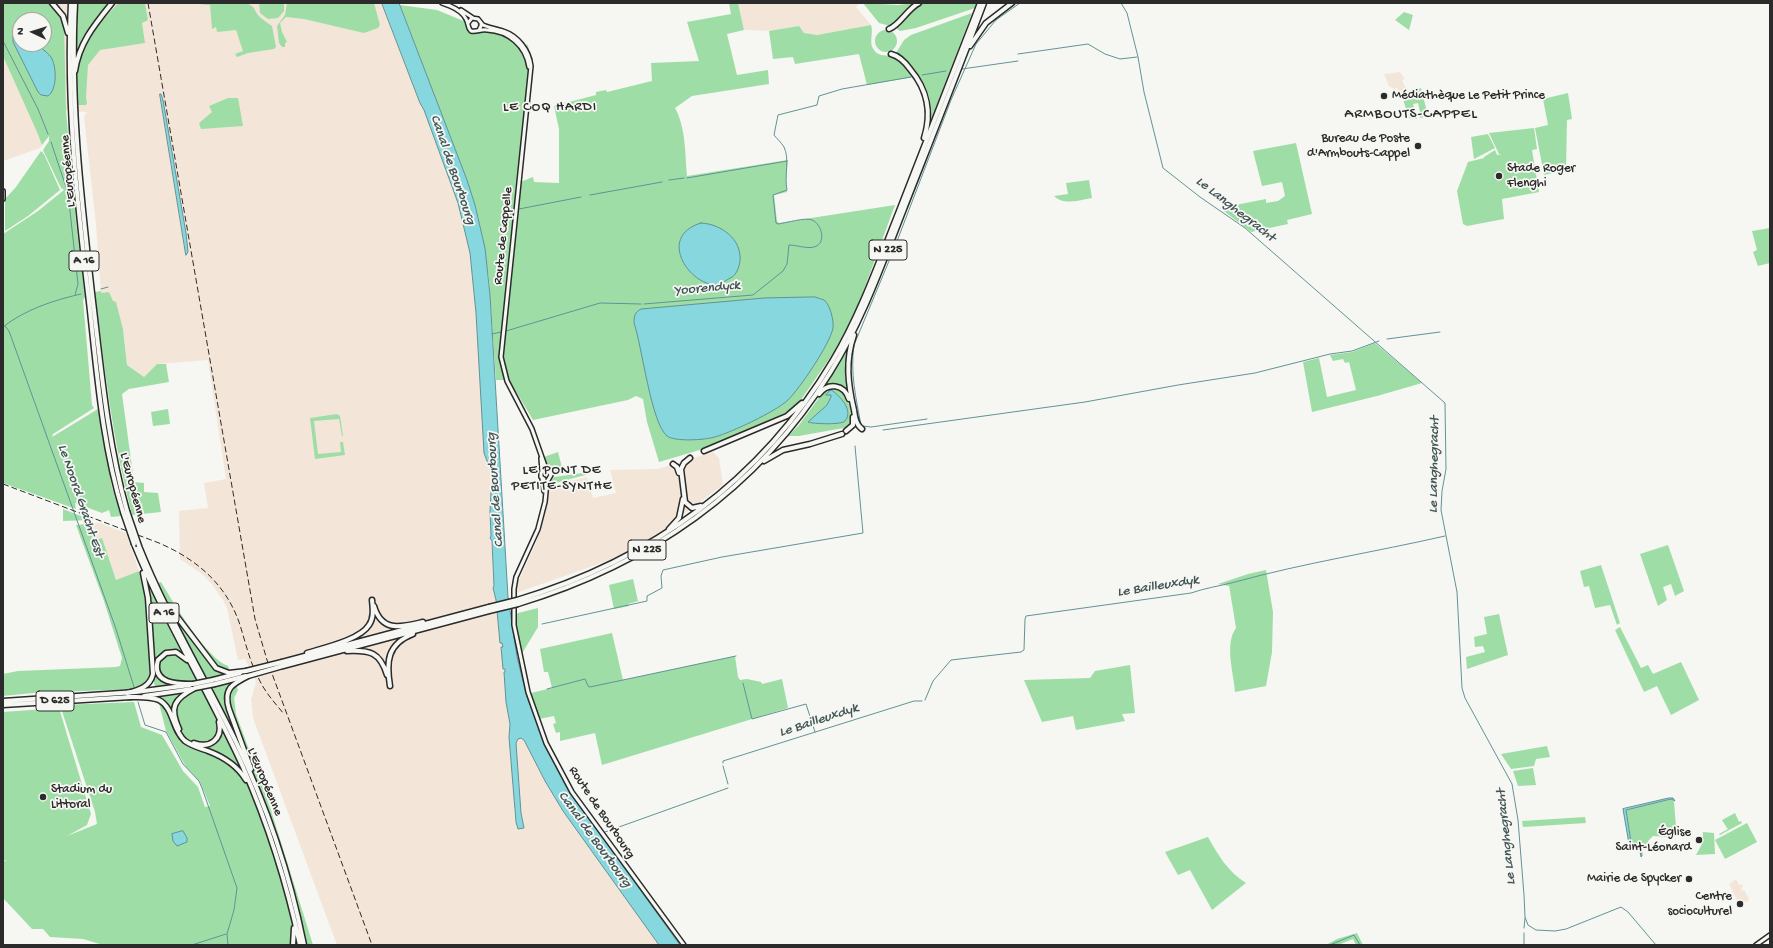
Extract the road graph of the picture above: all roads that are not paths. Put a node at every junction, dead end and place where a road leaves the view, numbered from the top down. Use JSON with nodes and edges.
{"nodes":[{"id":1,"x":52,"y":3,"type":"edge"},
{"id":2,"x":71,"y":3,"type":"edge"},
{"id":3,"x":75,"y":3,"type":"edge"},
{"id":4,"x":114,"y":3,"type":"edge"},
{"id":5,"x":442,"y":3,"type":"edge"},
{"id":6,"x":919,"y":3,"type":"edge"},
{"id":7,"x":980,"y":3,"type":"edge"},
{"id":8,"x":984,"y":3,"type":"edge"},
{"id":9,"x":1012,"y":3,"type":"edge"},
{"id":10,"x":448,"y":5,"type":"junction"},
{"id":11,"x":473,"y":18,"type":"junction"},
{"id":12,"x":468,"y":23,"type":"junction"},
{"id":13,"x":482,"y":24,"type":"junction"},
{"id":14,"x":889,"y":29,"type":"dead end"},
{"id":15,"x":479,"y":30,"type":"junction"},
{"id":16,"x":891,"y":54,"type":"dead end"},
{"id":17,"x":529,"y":59,"type":"junction"},
{"id":18,"x":954,"y":79,"type":"junction"},
{"id":19,"x":69,"y":86,"type":"junction"},
{"id":20,"x":74,"y":107,"type":"junction"},
{"id":21,"x":913,"y":174,"type":"junction"},
{"id":22,"x":3,"y":191,"type":"edge"},
{"id":23,"x":3,"y":198,"type":"edge"},
{"id":24,"x":862,"y":314,"type":"junction"},
{"id":25,"x":820,"y":381,"type":"junction"},
{"id":26,"x":102,"y":399,"type":"junction"},
{"id":27,"x":804,"y":410,"type":"junction"},
{"id":28,"x":856,"y":419,"type":"junction"},
{"id":29,"x":862,"y":429,"type":"dead end"},
{"id":30,"x":852,"y":430,"type":"dead end"},
{"id":31,"x":539,"y":447,"type":"junction"},
{"id":32,"x":704,"y":451,"type":"dead end"},
{"id":33,"x":690,"y":458,"type":"dead end"},
{"id":34,"x":683,"y":460,"type":"dead end"},
{"id":35,"x":673,"y":464,"type":"dead end"},
{"id":36,"x":548,"y":470,"type":"junction"},
{"id":37,"x":542,"y":472,"type":"junction"},
{"id":38,"x":679,"y":473,"type":"junction"},
{"id":39,"x":748,"y":474,"type":"junction"},
{"id":40,"x":542,"y":478,"type":"junction"},
{"id":41,"x":548,"y":479,"type":"junction"},
{"id":42,"x":735,"y":481,"type":"junction"},
{"id":43,"x":125,"y":512,"type":"junction"},
{"id":44,"x":541,"y":519,"type":"junction"},
{"id":45,"x":134,"y":544,"type":"junction"},
{"id":46,"x":640,"y":549,"type":"junction"},
{"id":47,"x":151,"y":574,"type":"junction"},
{"id":48,"x":517,"y":602,"type":"junction"},
{"id":49,"x":489,"y":609,"type":"junction"},
{"id":50,"x":452,"y":617,"type":"junction"},
{"id":51,"x":442,"y":624,"type":"junction"},
{"id":52,"x":338,"y":651,"type":"junction"},
{"id":53,"x":283,"y":664,"type":"junction"},
{"id":54,"x":247,"y":673,"type":"junction"},
{"id":55,"x":199,"y":679,"type":"junction"},
{"id":56,"x":194,"y":686,"type":"junction"},
{"id":57,"x":141,"y":692,"type":"joint"},
{"id":58,"x":128,"y":695,"type":"junction"},
{"id":59,"x":150,"y":695,"type":"joint"},
{"id":60,"x":3,"y":701,"type":"edge"},
{"id":61,"x":3,"y":705,"type":"edge"},
{"id":62,"x":215,"y":710,"type":"junction"},
{"id":63,"x":261,"y":806,"type":"junction"},
{"id":64,"x":288,"y":898,"type":"junction"},
{"id":65,"x":1770,"y":936,"type":"edge"},
{"id":66,"x":293,"y":945,"type":"edge"},
{"id":67,"x":300,"y":945,"type":"edge"},
{"id":68,"x":305,"y":945,"type":"edge"},
{"id":69,"x":684,"y":945,"type":"edge"},
{"id":70,"x":1756,"y":945,"type":"edge"}],
"edges":[{"from":1,"to":19,"type":"highway"},
{"from":2,"to":19,"type":"highway","name":"L'Européenne","number":"A 16"},
{"from":3,"to":20,"type":"highway","name":"L'Européenne","number":"A 16"},
{"from":4,"to":20,"type":"highway"},
{"from":5,"to":10,"type":"main road"},
{"from":6,"to":14,"type":"highway"},
{"from":7,"to":21,"type":"highway","number":"N 225"},
{"from":8,"to":18,"type":"highway","number":"N 225"},
{"from":9,"to":18,"type":"highway"},
{"from":10,"to":11,"type":"main road"},
{"from":10,"to":12,"type":"main road"},
{"from":11,"to":12,"type":"main road"},
{"from":11,"to":13,"type":"main road"},
{"from":12,"to":15,"type":"main road"},
{"from":13,"to":15,"type":"main road"},
{"from":13,"to":17,"type":"main road"},
{"from":15,"to":17,"type":"main road"},
{"from":16,"to":21,"type":"highway"},
{"from":17,"to":31,"type":"main road","name":"Route de Cappelle"},
{"from":18,"to":24,"type":"highway","number":"N 225"},
{"from":19,"to":26,"type":"highway","name":"L'Européenne","number":"A 16"},
{"from":20,"to":26,"type":"highway","name":"L'Européenne","number":"A 16"},
{"from":21,"to":25,"type":"highway","number":"N 225"},
{"from":22,"to":23,"type":"main road"},
{"from":24,"to":27,"type":"highway","number":"N 225"},
{"from":24,"to":28,"type":"highway"},
{"from":25,"to":32,"type":"highway"},
{"from":25,"to":42,"type":"highway","number":"N 225"},
{"from":26,"to":43,"type":"highway","name":"L'Européenne","number":"A 16"},
{"from":27,"to":39,"type":"highway","number":"N 225"},
{"from":27,"to":39,"type":"highway"},
{"from":28,"to":29,"type":"highway"},
{"from":28,"to":30,"type":"highway"},
{"from":31,"to":36,"type":"main road"},
{"from":31,"to":37,"type":"main road"},
{"from":33,"to":42,"type":"highway"},
{"from":34,"to":38,"type":"highway"},
{"from":35,"to":38,"type":"highway"},
{"from":36,"to":37,"type":"main road"},
{"from":36,"to":41,"type":"main road"},
{"from":37,"to":40,"type":"main road"},
{"from":38,"to":46,"type":"highway"},
{"from":39,"to":48,"type":"highway","number":"N 225"},
{"from":40,"to":41,"type":"main road"},
{"from":40,"to":44,"type":"main road"},
{"from":41,"to":44,"type":"main road"},
{"from":42,"to":46,"type":"highway","number":"N 225"},
{"from":43,"to":45,"type":"highway","name":"L'Européenne","number":"A 16","bridge":true},
{"from":43,"to":47,"type":"highway","name":"L'Européenne","number":"A 16","bridge":true},
{"from":44,"to":69,"type":"main road","name":"Route de Bourbourg"},
{"from":45,"to":55,"type":"highway","name":"L'Européenne","number":"A 16"},
{"from":45,"to":58,"type":"highway"},
{"from":46,"to":48,"type":"highway","number":"N 225"},
{"from":47,"to":54,"type":"highway"},
{"from":47,"to":63,"type":"highway","name":"L'Européenne","number":"A 16"},
{"from":48,"to":49,"type":"highway","number":"N 225","bridge":true},
{"from":49,"to":50,"type":"highway","number":"N 225"},
{"from":49,"to":51,"type":"highway","number":"N 225"},
{"from":50,"to":53,"type":"highway","number":"N 225"},
{"from":50,"to":53,"type":"highway"},
{"from":51,"to":52,"type":"highway","number":"N 225"},
{"from":51,"to":52,"type":"highway"},
{"from":52,"to":53,"type":"highway","number":"N 225"},
{"from":53,"to":54,"type":"highway","number":"N 225","bridge":true},
{"from":54,"to":56,"type":"highway","number":"N 225","bridge":true},
{"from":54,"to":63,"type":"highway"},
{"from":55,"to":56,"type":"highway"},
{"from":55,"to":62,"type":"highway","name":"L'Européenne","number":"A 16"},
{"from":56,"to":57,"type":"highway","number":"N 225"},
{"from":56,"to":59,"type":"highway","number":"N 225"},
{"from":56,"to":62,"type":"highway"},
{"from":57,"to":58,"type":"highway","number":"D 625"},
{"from":58,"to":59,"type":"highway","number":"D 625"},
{"from":58,"to":60,"type":"highway","number":"D 625"},
{"from":58,"to":61,"type":"highway","number":"D 625"},
{"from":58,"to":63,"type":"highway"},
{"from":62,"to":63,"type":"highway","name":"L'Européenne","number":"A 16"},
{"from":63,"to":64,"type":"highway","name":"L'Européenne","number":"A 16"},
{"from":63,"to":68,"type":"highway","name":"L'Européenne","number":"A 16"},
{"from":64,"to":66,"type":"highway"},
{"from":64,"to":67,"type":"highway","name":"L'Européenne","number":"A 16"},
{"from":65,"to":70,"type":"main road"}]}
